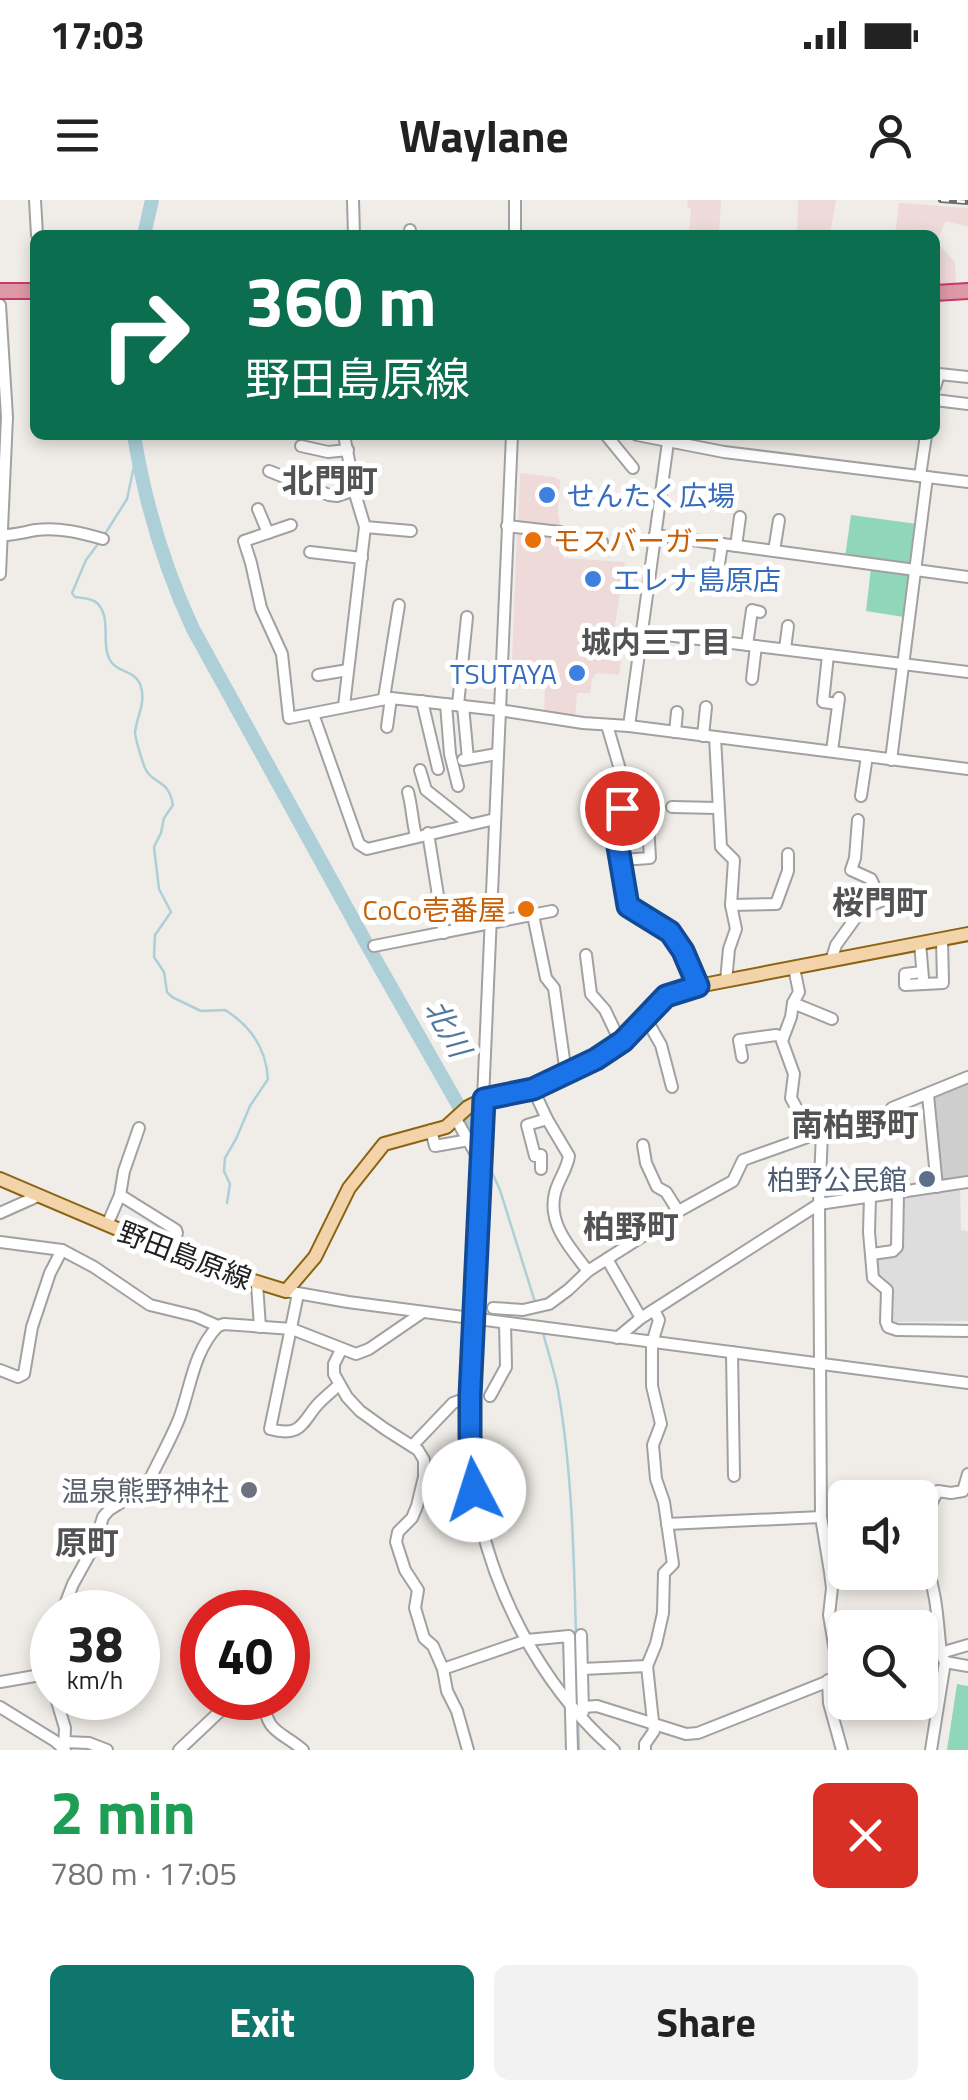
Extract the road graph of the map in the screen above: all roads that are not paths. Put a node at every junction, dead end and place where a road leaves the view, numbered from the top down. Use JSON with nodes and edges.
{"nodes":[{"id":1,"x":35,"y":200,"type":"edge"},
{"id":2,"x":353,"y":200,"type":"edge"},
{"id":3,"x":515,"y":200,"type":"edge"},
{"id":4,"x":38,"y":230,"type":"edge"},
{"id":5,"x":354,"y":230,"type":"edge"},
{"id":6,"x":515,"y":230,"type":"edge"},
{"id":7,"x":0,"y":291,"type":"edge"},
{"id":8,"x":30,"y":291,"type":"edge"},
{"id":9,"x":968,"y":291,"type":"edge"},
{"id":10,"x":940,"y":293,"type":"edge"},
{"id":11,"x":0,"y":305,"type":"edge"},
{"id":12,"x":940,"y":374,"type":"edge"},
{"id":13,"x":968,"y":377,"type":"edge"},
{"id":14,"x":940,"y":401,"type":"edge"},
{"id":15,"x":968,"y":404,"type":"edge"},
{"id":16,"x":345,"y":440,"type":"edge"},
{"id":17,"x":512,"y":440,"type":"edge"},
{"id":18,"x":610,"y":440,"type":"edge"},
{"id":19,"x":659,"y":440,"type":"edge"},
{"id":20,"x":724,"y":440,"type":"edge"},
{"id":21,"x":926,"y":440,"type":"edge"},
{"id":22,"x":668,"y":442,"type":"junction"},
{"id":23,"x":302,"y":446,"type":"dead end"},
{"id":24,"x":348,"y":450,"type":"junction"},
{"id":25,"x":724,"y":452,"type":"junction"},
{"id":26,"x":633,"y":468,"type":"dead end"},
{"id":27,"x":269,"y":470,"type":"dead end"},
{"id":28,"x":923,"y":476,"type":"junction"},
{"id":29,"x":968,"y":482,"type":"edge"},
{"id":30,"x":355,"y":490,"type":"junction"},
{"id":31,"x":258,"y":510,"type":"dead end"},
{"id":32,"x":740,"y":518,"type":"dead end"},
{"id":33,"x":779,"y":520,"type":"dead end"},
{"id":34,"x":291,"y":525,"type":"dead end"},
{"id":35,"x":508,"y":526,"type":"junction"},
{"id":36,"x":365,"y":527,"type":"junction"},
{"id":37,"x":411,"y":531,"type":"dead end"},
{"id":38,"x":268,"y":533,"type":"junction"},
{"id":39,"x":2,"y":534,"type":"junction"},
{"id":40,"x":655,"y":535,"type":"junction"},
{"id":41,"x":101,"y":538,"type":"dead end"},
{"id":42,"x":602,"y":542,"type":"dead end"},
{"id":43,"x":722,"y":544,"type":"junction"},
{"id":44,"x":736,"y":546,"type":"junction"},
{"id":45,"x":774,"y":551,"type":"junction"},
{"id":46,"x":310,"y":552,"type":"dead end"},
{"id":47,"x":362,"y":558,"type":"junction"},
{"id":48,"x":914,"y":570,"type":"junction"},
{"id":49,"x":718,"y":571,"type":"dead end"},
{"id":50,"x":0,"y":574,"type":"edge"},
{"id":51,"x":968,"y":577,"type":"edge"},
{"id":52,"x":398,"y":605,"type":"dead end"},
{"id":53,"x":752,"y":610,"type":"dead end"},
{"id":54,"x":467,"y":617,"type":"dead end"},
{"id":55,"x":788,"y":626,"type":"dead end"},
{"id":56,"x":641,"y":632,"type":"junction"},
{"id":57,"x":752,"y":645,"type":"junction"},
{"id":58,"x":785,"y":649,"type":"junction"},
{"id":59,"x":828,"y":654,"type":"junction"},
{"id":60,"x":904,"y":664,"type":"junction"},
{"id":61,"x":348,"y":670,"type":"junction"},
{"id":62,"x":968,"y":672,"type":"edge"},
{"id":63,"x":318,"y":676,"type":"dead end"},
{"id":64,"x":752,"y":679,"type":"dead end"},
{"id":65,"x":388,"y":698,"type":"junction"},
{"id":66,"x":422,"y":701,"type":"junction"},
{"id":67,"x":456,"y":705,"type":"junction"},
{"id":68,"x":344,"y":706,"type":"junction"},
{"id":69,"x":706,"y":707,"type":"dead end"},
{"id":70,"x":499,"y":710,"type":"junction"},
{"id":71,"x":678,"y":712,"type":"dead end"},
{"id":72,"x":314,"y":714,"type":"junction"},
{"id":73,"x":607,"y":725,"type":"junction"},
{"id":74,"x":629,"y":726,"type":"junction"},
{"id":75,"x":386,"y":728,"type":"dead end"},
{"id":76,"x":676,"y":732,"type":"junction"},
{"id":77,"x":709,"y":736,"type":"junction"},
{"id":78,"x":832,"y":751,"type":"junction"},
{"id":79,"x":497,"y":754,"type":"junction"},
{"id":80,"x":867,"y":756,"type":"junction"},
{"id":81,"x":468,"y":759,"type":"junction"},
{"id":82,"x":891,"y":760,"type":"junction"},
{"id":83,"x":452,"y":762,"type":"junction"},
{"id":84,"x":438,"y":769,"type":"dead end"},
{"id":85,"x":968,"y":769,"type":"edge"},
{"id":86,"x":420,"y":770,"type":"dead end"},
{"id":87,"x":458,"y":786,"type":"dead end"},
{"id":88,"x":408,"y":792,"type":"dead end"},
{"id":89,"x":861,"y":796,"type":"dead end"},
{"id":90,"x":672,"y":807,"type":"dead end"},
{"id":91,"x":622,"y":808,"type":"junction"},
{"id":92,"x":717,"y":808,"type":"junction"},
{"id":93,"x":495,"y":819,"type":"junction"},
{"id":94,"x":858,"y":820,"type":"dead end"},
{"id":95,"x":469,"y":824,"type":"junction"},
{"id":96,"x":422,"y":834,"type":"junction"},
{"id":97,"x":788,"y":854,"type":"dead end"},
{"id":98,"x":620,"y":860,"type":"junction"},
{"id":99,"x":731,"y":905,"type":"junction"},
{"id":100,"x":552,"y":912,"type":"dead end"},
{"id":101,"x":533,"y":916,"type":"junction"},
{"id":102,"x":491,"y":925,"type":"junction"},
{"id":103,"x":444,"y":933,"type":"junction"},
{"id":104,"x":968,"y":934,"type":"edge"},
{"id":105,"x":942,"y":939,"type":"junction"},
{"id":106,"x":920,"y":943,"type":"junction"},
{"id":107,"x":374,"y":946,"type":"dead end"},
{"id":108,"x":586,"y":955,"type":"dead end"},
{"id":109,"x":830,"y":961,"type":"junction"},
{"id":110,"x":794,"y":968,"type":"junction"},
{"id":111,"x":726,"y":981,"type":"junction"},
{"id":112,"x":698,"y":986,"type":"junction"},
{"id":113,"x":794,"y":1003,"type":"junction"},
{"id":114,"x":644,"y":1017,"type":"junction"},
{"id":115,"x":832,"y":1019,"type":"dead end"},
{"id":116,"x":782,"y":1036,"type":"junction"},
{"id":117,"x":623,"y":1041,"type":"junction"},
{"id":118,"x":742,"y":1057,"type":"dead end"},
{"id":119,"x":566,"y":1074,"type":"junction"},
{"id":120,"x":968,"y":1077,"type":"edge"},
{"id":121,"x":672,"y":1086,"type":"dead end"},
{"id":122,"x":533,"y":1089,"type":"junction"},
{"id":123,"x":928,"y":1094,"type":"junction"},
{"id":124,"x":484,"y":1099,"type":"junction"},
{"id":125,"x":460,"y":1115,"type":"junction"},
{"id":126,"x":547,"y":1119,"type":"junction"},
{"id":127,"x":139,"y":1128,"type":"dead end"},
{"id":128,"x":431,"y":1130,"type":"junction"},
{"id":129,"x":817,"y":1134,"type":"junction"},
{"id":130,"x":469,"y":1140,"type":"junction"},
{"id":131,"x":643,"y":1145,"type":"dead end"},
{"id":132,"x":481,"y":1162,"type":"junction"},
{"id":133,"x":541,"y":1169,"type":"dead end"},
{"id":134,"x":0,"y":1180,"type":"edge"},
{"id":135,"x":968,"y":1182,"type":"edge"},
{"id":136,"x":938,"y":1187,"type":"junction"},
{"id":137,"x":898,"y":1194,"type":"junction"},
{"id":138,"x":38,"y":1196,"type":"junction"},
{"id":139,"x":120,"y":1196,"type":"junction"},
{"id":140,"x":870,"y":1197,"type":"junction"},
{"id":141,"x":819,"y":1204,"type":"junction"},
{"id":142,"x":678,"y":1211,"type":"junction"},
{"id":143,"x":0,"y":1213,"type":"edge"},
{"id":144,"x":107,"y":1225,"type":"junction"},
{"id":145,"x":0,"y":1242,"type":"edge"},
{"id":146,"x":62,"y":1250,"type":"junction"},
{"id":147,"x":170,"y":1252,"type":"junction"},
{"id":148,"x":872,"y":1254,"type":"junction"},
{"id":149,"x":608,"y":1259,"type":"junction"},
{"id":150,"x":588,"y":1271,"type":"junction"},
{"id":151,"x":258,"y":1284,"type":"junction"},
{"id":152,"x":292,"y":1292,"type":"junction"},
{"id":153,"x":494,"y":1308,"type":"dead end"},
{"id":154,"x":530,"y":1308,"type":"junction"},
{"id":155,"x":654,"y":1310,"type":"junction"},
{"id":156,"x":423,"y":1312,"type":"junction"},
{"id":157,"x":642,"y":1318,"type":"junction"},
{"id":158,"x":474,"y":1319,"type":"junction"},
{"id":159,"x":505,"y":1323,"type":"junction"},
{"id":160,"x":218,"y":1326,"type":"junction"},
{"id":161,"x":260,"y":1327,"type":"junction"},
{"id":162,"x":534,"y":1327,"type":"junction"},
{"id":163,"x":292,"y":1329,"type":"junction"},
{"id":164,"x":968,"y":1330,"type":"edge"},
{"id":165,"x":616,"y":1338,"type":"junction"},
{"id":166,"x":652,"y":1343,"type":"junction"},
{"id":167,"x":342,"y":1350,"type":"junction"},
{"id":168,"x":732,"y":1352,"type":"junction"},
{"id":169,"x":819,"y":1363,"type":"junction"},
{"id":170,"x":0,"y":1370,"type":"edge"},
{"id":171,"x":968,"y":1383,"type":"edge"},
{"id":172,"x":339,"y":1386,"type":"junction"},
{"id":173,"x":470,"y":1396,"type":"junction"},
{"id":174,"x":490,"y":1396,"type":"dead end"},
{"id":175,"x":412,"y":1446,"type":"junction"},
{"id":176,"x":968,"y":1474,"type":"edge"},
{"id":177,"x":734,"y":1476,"type":"dead end"},
{"id":178,"x":821,"y":1517,"type":"junction"},
{"id":179,"x":667,"y":1524,"type":"junction"},
{"id":180,"x":71,"y":1590,"type":"edge"},
{"id":181,"x":830,"y":1610,"type":"edge"},
{"id":182,"x":581,"y":1636,"type":"dead end"},
{"id":183,"x":527,"y":1640,"type":"junction"},
{"id":184,"x":968,"y":1645,"type":"edge"},
{"id":185,"x":938,"y":1658,"type":"edge"},
{"id":186,"x":943,"y":1658,"type":"junction"},
{"id":187,"x":647,"y":1666,"type":"junction"},
{"id":188,"x":968,"y":1666,"type":"edge"},
{"id":189,"x":443,"y":1669,"type":"junction"},
{"id":190,"x":582,"y":1669,"type":"junction"},
{"id":191,"x":30,"y":1677,"type":"edge"},
{"id":192,"x":828,"y":1681,"type":"edge"},
{"id":193,"x":0,"y":1682,"type":"edge"},
{"id":194,"x":0,"y":1708,"type":"edge"},
{"id":195,"x":578,"y":1710,"type":"junction"},
{"id":196,"x":63,"y":1720,"type":"edge"},
{"id":197,"x":211,"y":1720,"type":"edge"},
{"id":198,"x":268,"y":1720,"type":"edge"},
{"id":199,"x":834,"y":1720,"type":"edge"},
{"id":200,"x":653,"y":1725,"type":"junction"},
{"id":201,"x":65,"y":1747,"type":"edge"},
{"id":202,"x":106,"y":1750,"type":"edge"},
{"id":203,"x":179,"y":1750,"type":"edge"},
{"id":204,"x":304,"y":1750,"type":"edge"},
{"id":205,"x":468,"y":1750,"type":"edge"},
{"id":206,"x":572,"y":1750,"type":"edge"},
{"id":207,"x":614,"y":1750,"type":"edge"},
{"id":208,"x":645,"y":1750,"type":"edge"},
{"id":209,"x":842,"y":1750,"type":"edge"},
{"id":210,"x":931,"y":1750,"type":"edge"}],
"edges":[{"from":1,"to":4,"type":"street"},
{"from":2,"to":5,"type":"street"},
{"from":3,"to":6,"type":"street"},
{"from":7,"to":8,"type":"highway"},
{"from":9,"to":10,"type":"highway"},
{"from":11,"to":39,"type":"street"},
{"from":12,"to":13,"type":"street"},
{"from":14,"to":15,"type":"street"},
{"from":16,"to":24,"type":"street"},
{"from":17,"to":35,"type":"street"},
{"from":18,"to":26,"type":"street"},
{"from":19,"to":22,"type":"street"},
{"from":20,"to":25,"type":"street"},
{"from":21,"to":28,"type":"street"},
{"from":22,"to":25,"type":"street"},
{"from":22,"to":40,"type":"street"},
{"from":23,"to":24,"type":"street"},
{"from":24,"to":30,"type":"street"},
{"from":25,"to":28,"type":"street"},
{"from":27,"to":30,"type":"street"},
{"from":28,"to":29,"type":"street"},
{"from":28,"to":48,"type":"street"},
{"from":30,"to":36,"type":"street"},
{"from":31,"to":38,"type":"street"},
{"from":32,"to":44,"type":"street"},
{"from":33,"to":45,"type":"street"},
{"from":34,"to":38,"type":"street"},
{"from":35,"to":42,"type":"street"},
{"from":35,"to":70,"type":"street"},
{"from":36,"to":37,"type":"street"},
{"from":36,"to":47,"type":"street"},
{"from":38,"to":72,"type":"street"},
{"from":39,"to":41,"type":"street"},
{"from":39,"to":50,"type":"street"},
{"from":40,"to":43,"type":"street"},
{"from":40,"to":56,"type":"street"},
{"from":43,"to":44,"type":"street"},
{"from":43,"to":49,"type":"street"},
{"from":44,"to":45,"type":"street"},
{"from":45,"to":48,"type":"street"},
{"from":46,"to":47,"type":"street"},
{"from":47,"to":61,"type":"street"},
{"from":48,"to":51,"type":"street"},
{"from":48,"to":60,"type":"street"},
{"from":52,"to":65,"type":"street"},
{"from":53,"to":57,"type":"street"},
{"from":54,"to":67,"type":"street"},
{"from":55,"to":58,"type":"street"},
{"from":56,"to":57,"type":"street"},
{"from":56,"to":74,"type":"street"},
{"from":57,"to":58,"type":"street"},
{"from":57,"to":64,"type":"street"},
{"from":58,"to":59,"type":"street"},
{"from":59,"to":60,"type":"street"},
{"from":59,"to":78,"type":"street"},
{"from":60,"to":62,"type":"street"},
{"from":60,"to":82,"type":"street"},
{"from":61,"to":63,"type":"street"},
{"from":61,"to":68,"type":"street"},
{"from":65,"to":66,"type":"street"},
{"from":65,"to":68,"type":"street"},
{"from":65,"to":75,"type":"street"},
{"from":66,"to":67,"type":"street"},
{"from":66,"to":84,"type":"street"},
{"from":67,"to":70,"type":"street"},
{"from":67,"to":81,"type":"street"},
{"from":67,"to":83,"type":"street"},
{"from":68,"to":72,"type":"street"},
{"from":69,"to":77,"type":"street"},
{"from":70,"to":73,"type":"street"},
{"from":70,"to":79,"type":"street"},
{"from":71,"to":76,"type":"street"},
{"from":72,"to":96,"type":"street"},
{"from":73,"to":74,"type":"street"},
{"from":73,"to":91,"type":"street"},
{"from":74,"to":76,"type":"street"},
{"from":76,"to":77,"type":"street"},
{"from":77,"to":78,"type":"street"},
{"from":77,"to":92,"type":"street"},
{"from":78,"to":80,"type":"street"},
{"from":79,"to":81,"type":"street"},
{"from":79,"to":93,"type":"street"},
{"from":80,"to":82,"type":"street"},
{"from":80,"to":89,"type":"street"},
{"from":81,"to":83,"type":"street"},
{"from":82,"to":85,"type":"street"},
{"from":83,"to":87,"type":"street"},
{"from":86,"to":95,"type":"street"},
{"from":88,"to":96,"type":"street"},
{"from":90,"to":92,"type":"street"},
{"from":91,"to":98,"type":"street"},
{"from":91,"to":98,"type":"street"},
{"from":92,"to":99,"type":"street"},
{"from":93,"to":95,"type":"street"},
{"from":93,"to":102,"type":"street"},
{"from":94,"to":109,"type":"street"},
{"from":95,"to":96,"type":"street"},
{"from":96,"to":103,"type":"street"},
{"from":97,"to":99,"type":"street"},
{"from":98,"to":112,"type":"street"},
{"from":99,"to":111,"type":"street"},
{"from":100,"to":101,"type":"street"},
{"from":101,"to":102,"type":"street"},
{"from":101,"to":119,"type":"street"},
{"from":102,"to":103,"type":"street"},
{"from":102,"to":124,"type":"street"},
{"from":103,"to":107,"type":"street"},
{"from":104,"to":105,"type":"main road","name":"野田島原線"},
{"from":105,"to":106,"type":"main road","name":"野田島原線"},
{"from":105,"to":106,"type":"street"},
{"from":106,"to":109,"type":"main road","name":"野田島原線"},
{"from":108,"to":117,"type":"street"},
{"from":109,"to":110,"type":"main road","name":"野田島原線"},
{"from":110,"to":111,"type":"main road","name":"野田島原線"},
{"from":110,"to":113,"type":"street"},
{"from":111,"to":112,"type":"main road","name":"野田島原線"},
{"from":112,"to":114,"type":"main road","name":"野田島原線"},
{"from":113,"to":115,"type":"street"},
{"from":113,"to":116,"type":"street"},
{"from":114,"to":117,"type":"main road","name":"野田島原線"},
{"from":114,"to":121,"type":"street"},
{"from":116,"to":118,"type":"street"},
{"from":116,"to":129,"type":"street"},
{"from":117,"to":119,"type":"main road","name":"野田島原線"},
{"from":119,"to":122,"type":"main road","name":"野田島原線"},
{"from":120,"to":123,"type":"street"},
{"from":122,"to":124,"type":"main road","name":"野田島原線"},
{"from":122,"to":126,"type":"street"},
{"from":123,"to":129,"type":"street"},
{"from":123,"to":136,"type":"street"},
{"from":124,"to":125,"type":"main road","name":"野田島原線"},
{"from":124,"to":132,"type":"street"},
{"from":125,"to":128,"type":"main road","name":"野田島原線"},
{"from":125,"to":130,"type":"street"},
{"from":126,"to":133,"type":"street"},
{"from":126,"to":150,"type":"street"},
{"from":127,"to":139,"type":"street"},
{"from":128,"to":130,"type":"street"},
{"from":128,"to":152,"type":"main road","name":"野田島原線"},
{"from":129,"to":141,"type":"street"},
{"from":129,"to":142,"type":"street"},
{"from":130,"to":132,"type":"street"},
{"from":131,"to":142,"type":"street"},
{"from":132,"to":158,"type":"street"},
{"from":134,"to":138,"type":"main road","name":"野田島原線"},
{"from":135,"to":136,"type":"street"},
{"from":136,"to":137,"type":"street"},
{"from":137,"to":140,"type":"street"},
{"from":137,"to":148,"type":"street"},
{"from":138,"to":143,"type":"street"},
{"from":138,"to":144,"type":"main road","name":"野田島原線"},
{"from":139,"to":144,"type":"street"},
{"from":139,"to":147,"type":"street"},
{"from":140,"to":141,"type":"street"},
{"from":140,"to":148,"type":"street"},
{"from":141,"to":155,"type":"street"},
{"from":141,"to":169,"type":"street"},
{"from":142,"to":149,"type":"street"},
{"from":144,"to":147,"type":"main road","name":"野田島原線"},
{"from":145,"to":146,"type":"street"},
{"from":146,"to":160,"type":"street"},
{"from":146,"to":170,"type":"street"},
{"from":147,"to":151,"type":"main road","name":"野田島原線"},
{"from":148,"to":164,"type":"street"},
{"from":149,"to":150,"type":"street"},
{"from":149,"to":157,"type":"street"},
{"from":150,"to":154,"type":"street"},
{"from":151,"to":152,"type":"main road","name":"野田島原線"},
{"from":151,"to":161,"type":"street"},
{"from":152,"to":156,"type":"street"},
{"from":152,"to":163,"type":"street"},
{"from":153,"to":154,"type":"street"},
{"from":154,"to":162,"type":"street"},
{"from":155,"to":157,"type":"street"},
{"from":155,"to":166,"type":"street"},
{"from":156,"to":158,"type":"street"},
{"from":156,"to":167,"type":"street"},
{"from":157,"to":165,"type":"street"},
{"from":158,"to":159,"type":"street"},
{"from":158,"to":173,"type":"street"},
{"from":159,"to":162,"type":"street"},
{"from":159,"to":174,"type":"street"},
{"from":160,"to":161,"type":"street"},
{"from":160,"to":180,"type":"street"},
{"from":161,"to":163,"type":"street"},
{"from":162,"to":165,"type":"street"},
{"from":163,"to":167,"type":"street"},
{"from":163,"to":172,"type":"street"},
{"from":165,"to":166,"type":"street"},
{"from":166,"to":168,"type":"street"},
{"from":166,"to":179,"type":"street"},
{"from":167,"to":172,"type":"street"},
{"from":168,"to":169,"type":"street"},
{"from":168,"to":177,"type":"street"},
{"from":169,"to":171,"type":"street"},
{"from":169,"to":178,"type":"street"},
{"from":172,"to":175,"type":"street"},
{"from":173,"to":175,"type":"street"},
{"from":173,"to":183,"type":"street"},
{"from":175,"to":189,"type":"street"},
{"from":176,"to":186,"type":"street"},
{"from":178,"to":179,"type":"street"},
{"from":178,"to":181,"type":"street"},
{"from":179,"to":187,"type":"street"},
{"from":182,"to":190,"type":"street"},
{"from":183,"to":189,"type":"street"},
{"from":183,"to":195,"type":"street"},
{"from":183,"to":195,"type":"street"},
{"from":184,"to":186,"type":"street"},
{"from":185,"to":186,"type":"street"},
{"from":186,"to":188,"type":"street"},
{"from":186,"to":210,"type":"street"},
{"from":187,"to":190,"type":"street"},
{"from":187,"to":200,"type":"street"},
{"from":189,"to":205,"type":"street"},
{"from":190,"to":195,"type":"street"},
{"from":191,"to":193,"type":"street"},
{"from":192,"to":200,"type":"street"},
{"from":194,"to":201,"type":"street"},
{"from":195,"to":200,"type":"street"},
{"from":195,"to":206,"type":"street"},
{"from":195,"to":207,"type":"street"},
{"from":196,"to":201,"type":"street"},
{"from":197,"to":203,"type":"street"},
{"from":198,"to":204,"type":"street"},
{"from":199,"to":209,"type":"street"},
{"from":200,"to":208,"type":"street"},
{"from":201,"to":202,"type":"street"}]}
